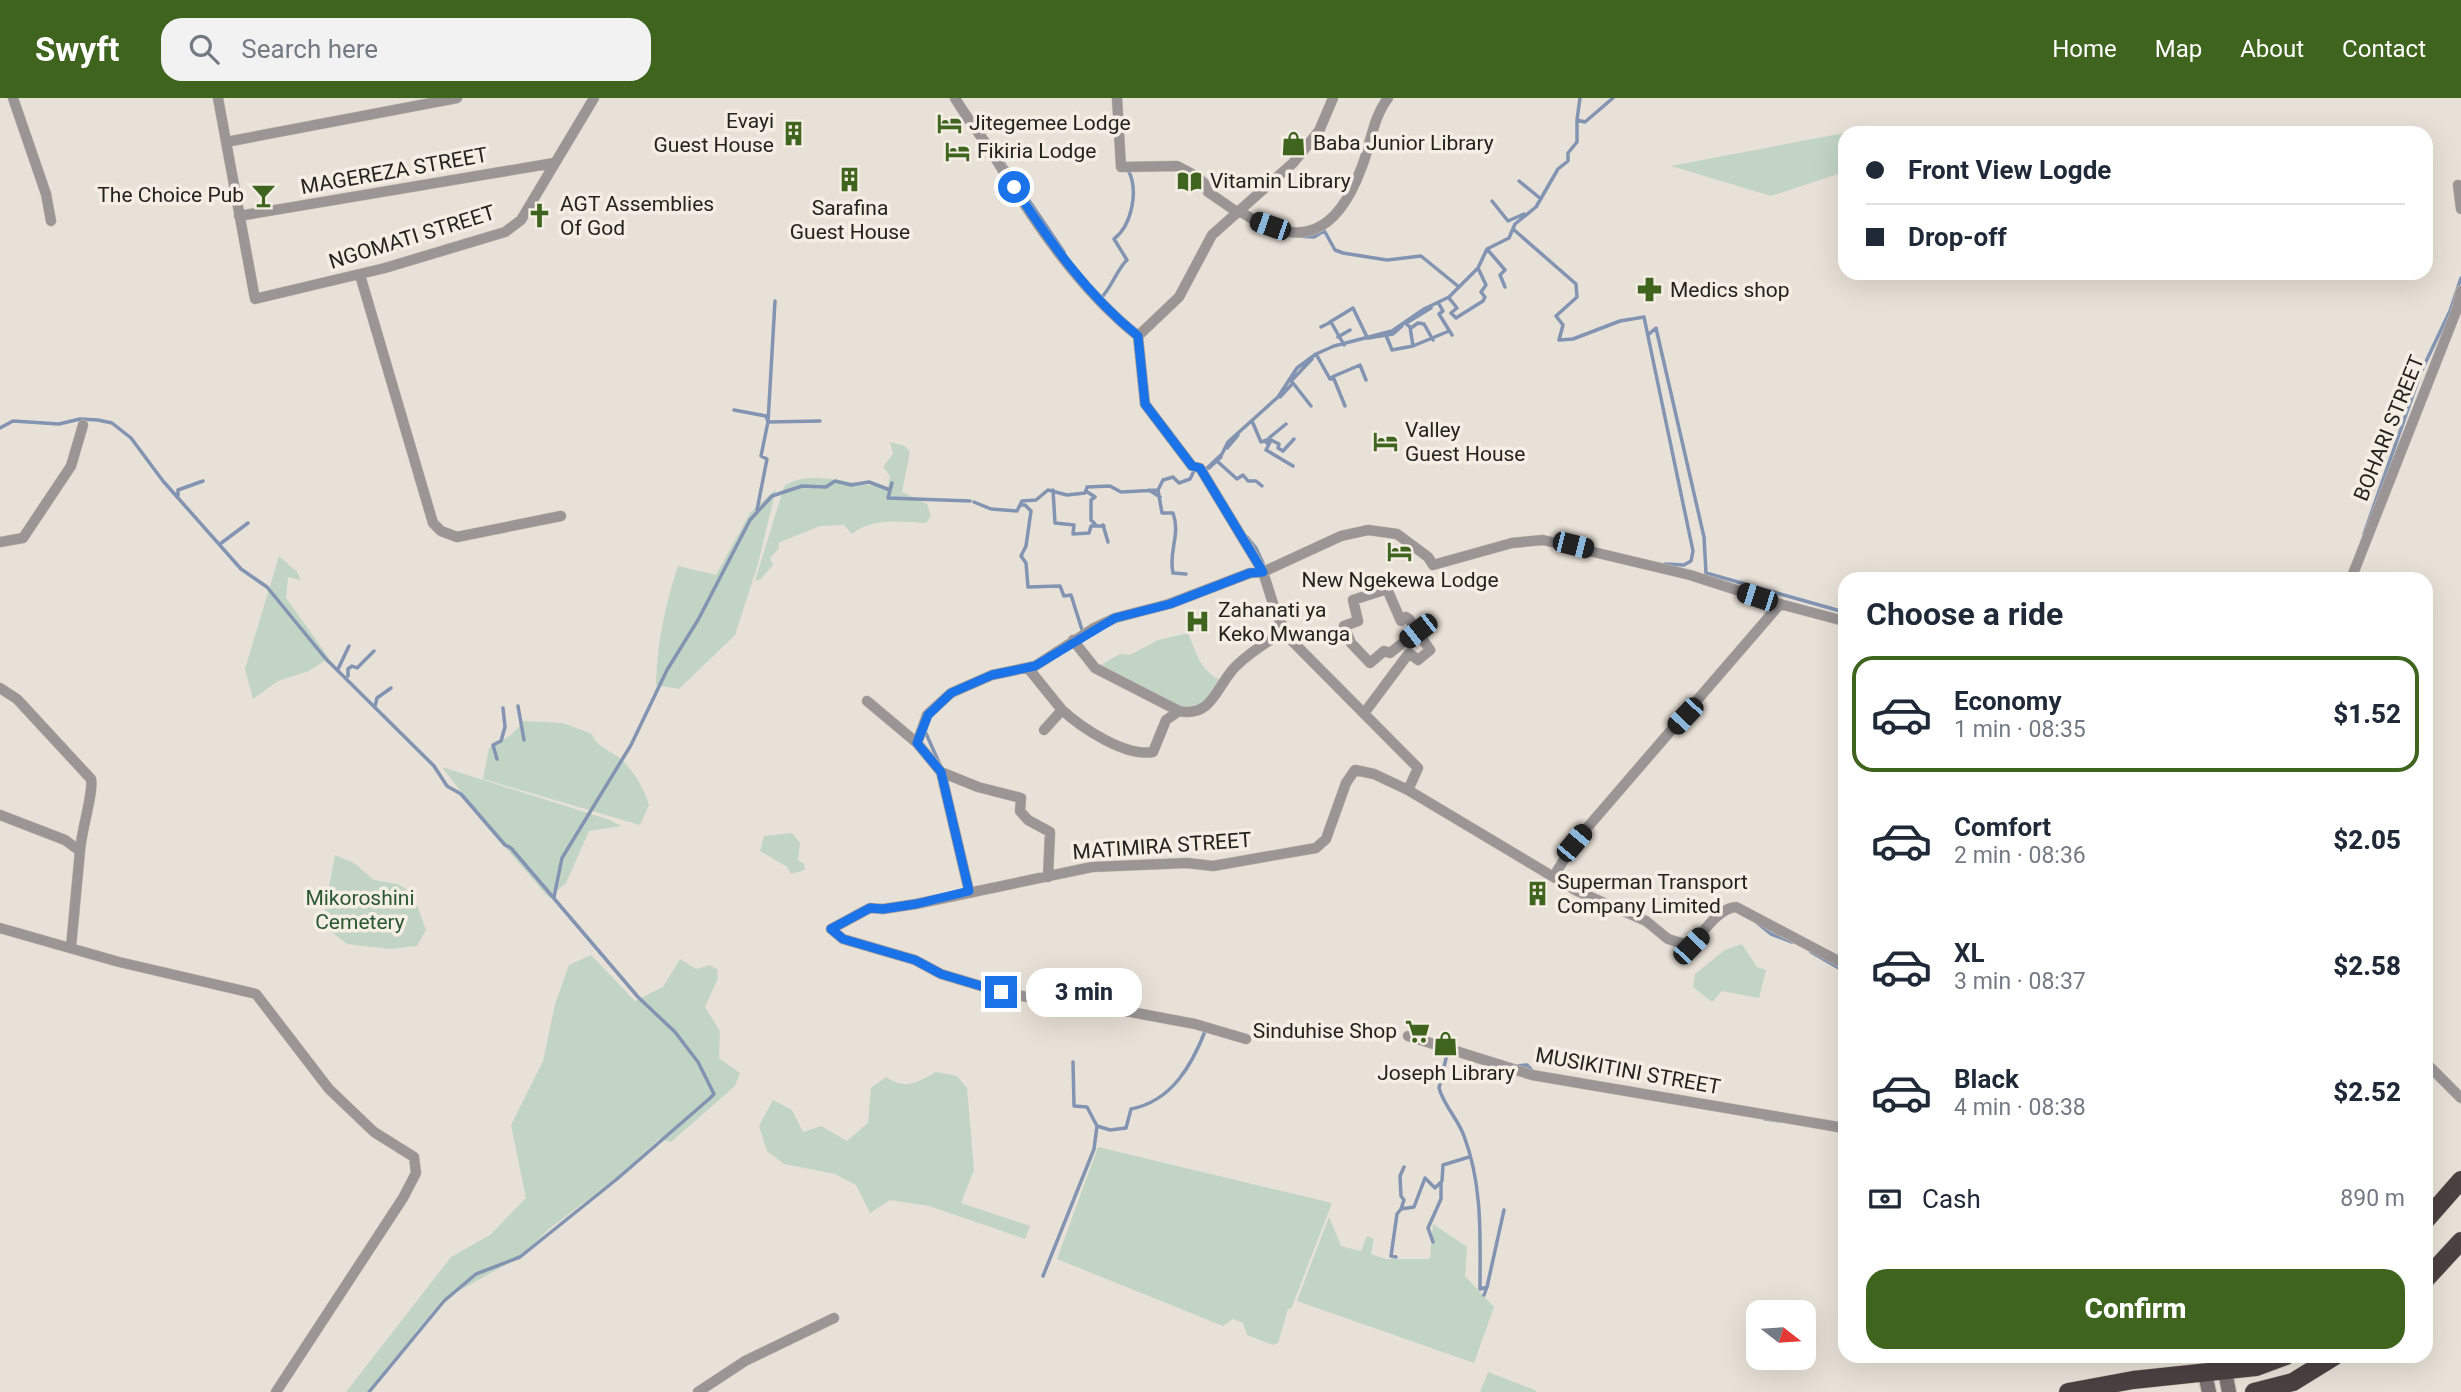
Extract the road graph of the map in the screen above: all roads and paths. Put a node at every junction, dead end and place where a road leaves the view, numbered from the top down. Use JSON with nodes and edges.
{"nodes":[{"id":1,"x":13,"y":98,"type":"edge"},
{"id":2,"x":218,"y":98,"type":"edge"},
{"id":3,"x":457,"y":98,"type":"edge"},
{"id":4,"x":594,"y":98,"type":"edge"},
{"id":5,"x":955,"y":98,"type":"edge"},
{"id":6,"x":1117,"y":98,"type":"edge"},
{"id":7,"x":1333,"y":98,"type":"edge"},
{"id":8,"x":1388,"y":98,"type":"edge"},
{"id":9,"x":226,"y":142,"type":"junction"},
{"id":10,"x":554,"y":163,"type":"junction"},
{"id":11,"x":2458,"y":185,"type":"dead end"},
{"id":12,"x":2461,"y":209,"type":"edge"},
{"id":13,"x":1239,"y":212,"type":"junction"},
{"id":14,"x":239,"y":216,"type":"junction"},
{"id":15,"x":51,"y":221,"type":"dead end"},
{"id":16,"x":360,"y":275,"type":"junction"},
{"id":17,"x":2461,"y":291,"type":"edge"},
{"id":18,"x":1138,"y":336,"type":"junction"},
{"id":19,"x":83,"y":425,"type":"dead end"},
{"id":20,"x":561,"y":516,"type":"dead end"},
{"id":21,"x":0,"y":542,"type":"edge"},
{"id":22,"x":1263,"y":572,"type":"junction"},
{"id":23,"x":2354,"y":572,"type":"edge"},
{"id":24,"x":1780,"y":604,"type":"junction"},
{"id":25,"x":1838,"y":619,"type":"edge"},
{"id":26,"x":1285,"y":630,"type":"junction"},
{"id":27,"x":1418,"y":631,"type":"junction"},
{"id":28,"x":1073,"y":640,"type":"junction"},
{"id":29,"x":1028,"y":668,"type":"junction"},
{"id":30,"x":0,"y":688,"type":"edge"},
{"id":31,"x":867,"y":701,"type":"dead end"},
{"id":32,"x":1062,"y":710,"type":"junction"},
{"id":33,"x":1179,"y":711,"type":"junction"},
{"id":34,"x":1365,"y":712,"type":"junction"},
{"id":35,"x":1044,"y":730,"type":"dead end"},
{"id":36,"x":917,"y":743,"type":"junction"},
{"id":37,"x":941,"y":772,"type":"junction"},
{"id":38,"x":1408,"y":790,"type":"junction"},
{"id":39,"x":0,"y":814,"type":"edge"},
{"id":40,"x":80,"y":851,"type":"junction"},
{"id":41,"x":1554,"y":876,"type":"junction"},
{"id":42,"x":1048,"y":877,"type":"junction"},
{"id":43,"x":969,"y":891,"type":"junction"},
{"id":44,"x":0,"y":928,"type":"edge"},
{"id":45,"x":71,"y":947,"type":"junction"},
{"id":46,"x":1838,"y":961,"type":"edge"},
{"id":47,"x":1408,"y":1036,"type":"dead end"},
{"id":48,"x":1246,"y":1039,"type":"dead end"},
{"id":49,"x":2433,"y":1070,"type":"edge"},
{"id":50,"x":2461,"y":1097,"type":"edge"},
{"id":51,"x":1838,"y":1127,"type":"edge"},
{"id":52,"x":2461,"y":1180,"type":"edge"},
{"id":53,"x":2433,"y":1212,"type":"edge"},
{"id":54,"x":2461,"y":1241,"type":"edge"},
{"id":55,"x":2433,"y":1271,"type":"edge"},
{"id":56,"x":834,"y":1318,"type":"dead end"},
{"id":57,"x":2267,"y":1363,"type":"edge"},
{"id":58,"x":2324,"y":1363,"type":"edge"},
{"id":59,"x":2225,"y":1371,"type":"junction"},
{"id":60,"x":2205,"y":1374,"type":"junction"},
{"id":61,"x":2300,"y":1379,"type":"junction"},
{"id":62,"x":276,"y":1392,"type":"edge"},
{"id":63,"x":698,"y":1392,"type":"edge"},
{"id":64,"x":2069,"y":1392,"type":"edge"},
{"id":65,"x":2208,"y":1392,"type":"edge"},
{"id":66,"x":2230,"y":1392,"type":"edge"},
{"id":67,"x":2254,"y":1392,"type":"edge"},
{"id":68,"x":2275,"y":1392,"type":"edge"}],
"edges":[{"from":1,"to":15,"type":"street"},
{"from":2,"to":9,"type":"street"},
{"from":3,"to":9,"type":"street"},
{"from":4,"to":10,"type":"street","name":"NGOMATI STREET"},
{"from":5,"to":18,"type":"street"},
{"from":6,"to":13,"type":"street"},
{"from":7,"to":13,"type":"street"},
{"from":8,"to":13,"type":"street"},
{"from":9,"to":14,"type":"street"},
{"from":10,"to":14,"type":"street","name":"MAGEREZA STREET"},
{"from":10,"to":16,"type":"street","name":"NGOMATI STREET"},
{"from":11,"to":12,"type":"street"},
{"from":13,"to":18,"type":"street"},
{"from":14,"to":16,"type":"street","name":"NGOMATI STREET"},
{"from":16,"to":20,"type":"street"},
{"from":17,"to":23,"type":"street","name":"BOHARI STREET"},
{"from":18,"to":22,"type":"street"},
{"from":19,"to":21,"type":"street"},
{"from":22,"to":24,"type":"street"},
{"from":22,"to":26,"type":"street"},
{"from":22,"to":28,"type":"street"},
{"from":24,"to":25,"type":"street"},
{"from":24,"to":41,"type":"street"},
{"from":26,"to":33,"type":"street"},
{"from":26,"to":34,"type":"street"},
{"from":27,"to":27,"type":"street"},
{"from":27,"to":34,"type":"street"},
{"from":28,"to":29,"type":"street"},
{"from":28,"to":33,"type":"street"},
{"from":29,"to":32,"type":"street"},
{"from":29,"to":36,"type":"street"},
{"from":30,"to":40,"type":"street"},
{"from":31,"to":36,"type":"street"},
{"from":32,"to":33,"type":"street"},
{"from":32,"to":35,"type":"street"},
{"from":34,"to":38,"type":"street"},
{"from":36,"to":37,"type":"street"},
{"from":37,"to":42,"type":"street"},
{"from":37,"to":43,"type":"street"},
{"from":38,"to":41,"type":"street"},
{"from":38,"to":42,"type":"street","name":"MATIMIRA STREET"},
{"from":39,"to":40,"type":"street"},
{"from":40,"to":45,"type":"street"},
{"from":41,"to":46,"type":"street"},
{"from":42,"to":43,"type":"street","name":"MATIMIRA STREET"},
{"from":43,"to":48,"type":"street","name":"MATIMIRA STREET"},
{"from":44,"to":45,"type":"street"},
{"from":45,"to":62,"type":"street"},
{"from":47,"to":51,"type":"street","name":"MUSIKITINI STREET"},
{"from":49,"to":50,"type":"street"},
{"from":52,"to":53,"type":"highway"},
{"from":54,"to":55,"type":"highway"},
{"from":56,"to":63,"type":"street"},
{"from":57,"to":59,"type":"highway"},
{"from":58,"to":61,"type":"highway"},
{"from":59,"to":60,"type":"highway"},
{"from":59,"to":66,"type":"main road"},
{"from":60,"to":64,"type":"highway"},
{"from":60,"to":65,"type":"main road"},
{"from":61,"to":67,"type":"highway"},
{"from":61,"to":68,"type":"main road"}]}
